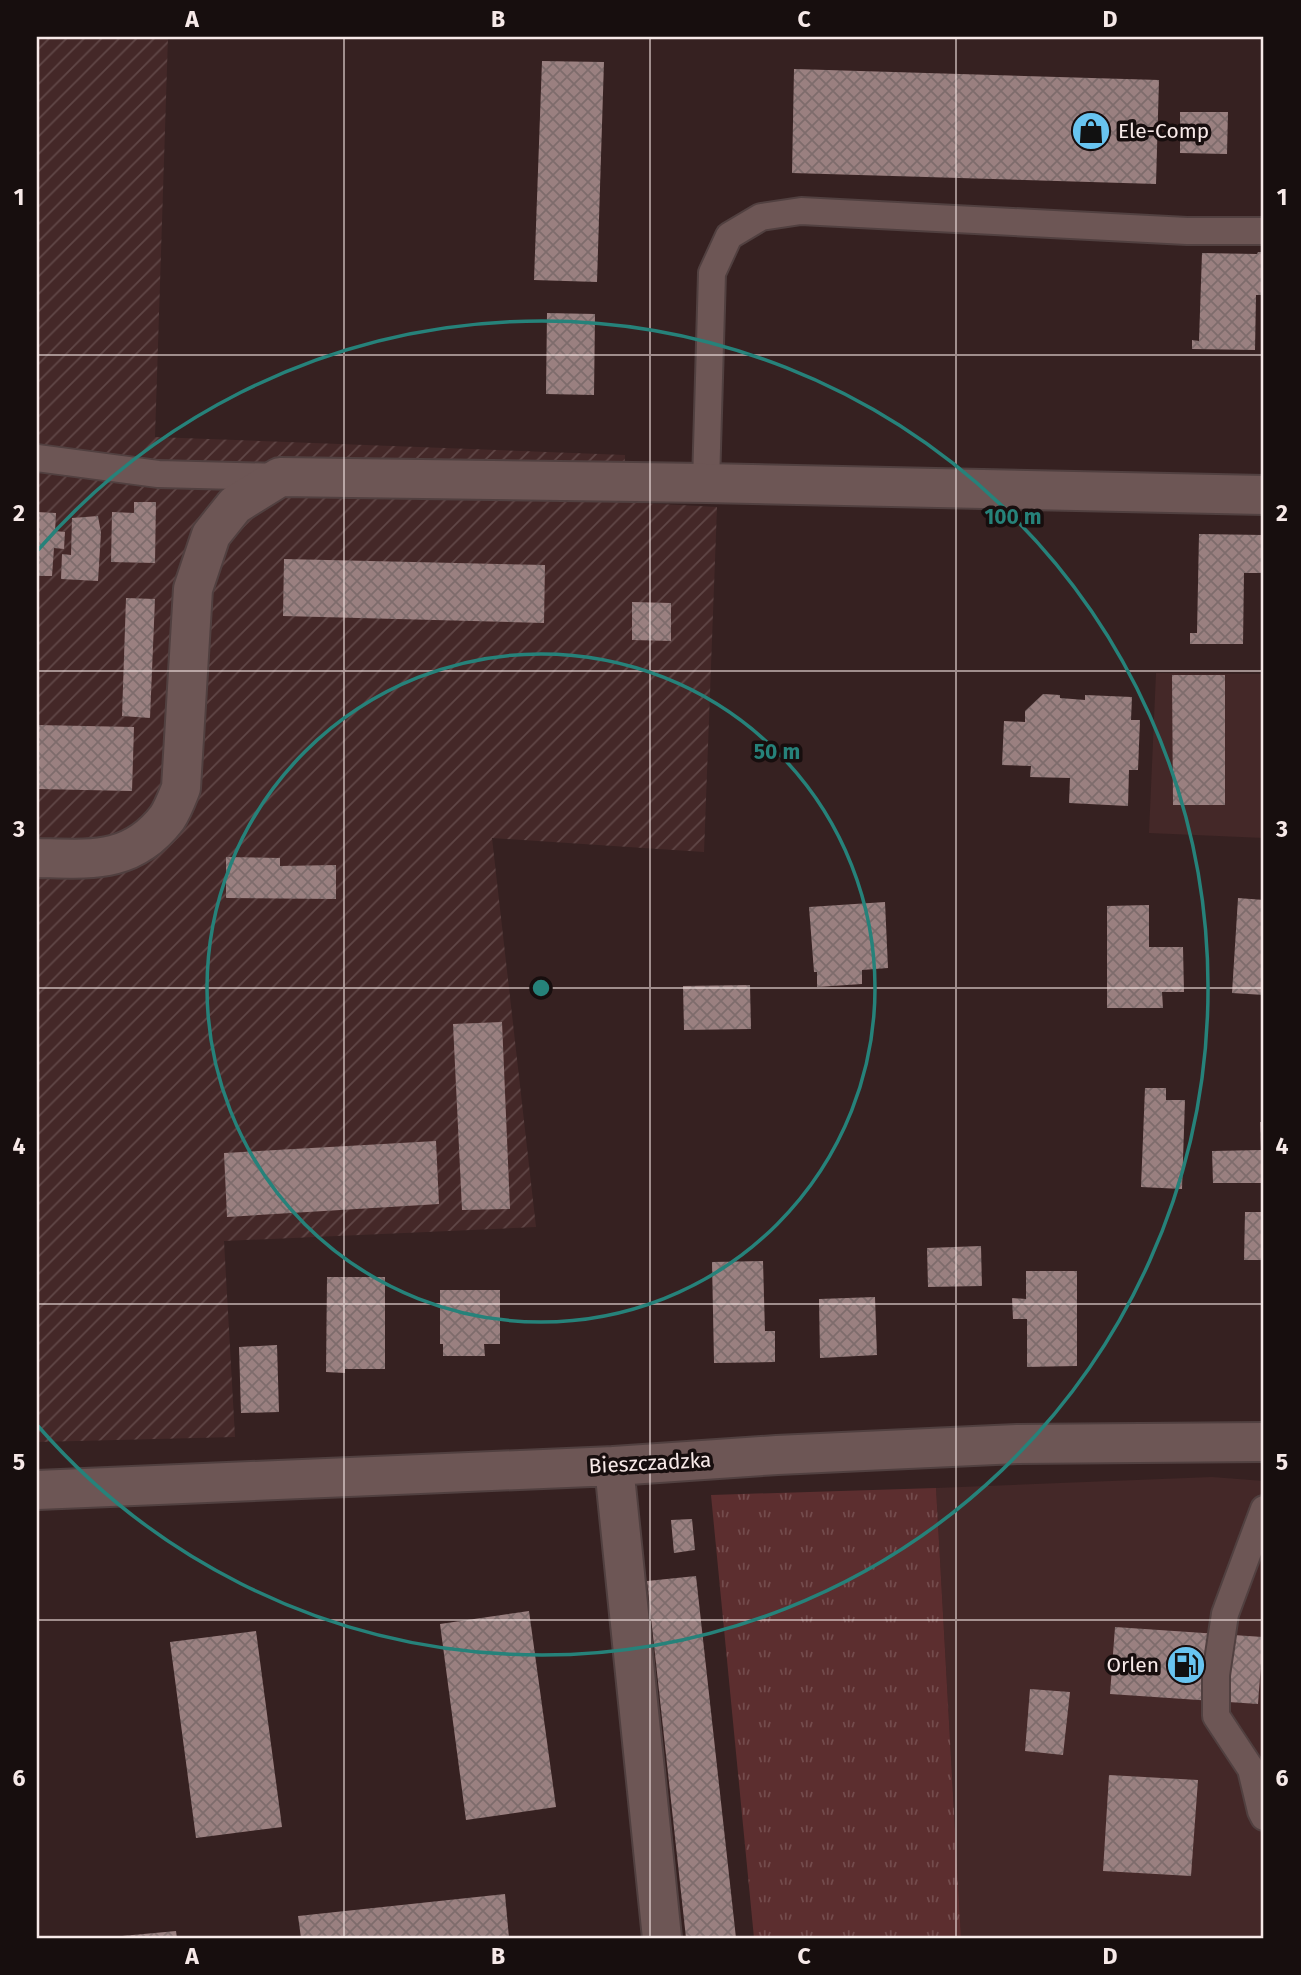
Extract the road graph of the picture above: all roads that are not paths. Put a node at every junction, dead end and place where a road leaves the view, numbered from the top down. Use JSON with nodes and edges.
{"nodes":[{"id":1,"x":1264,"y":231,"type":"edge"},
{"id":2,"x":37,"y":458,"type":"edge"},
{"id":3,"x":280,"y":477,"type":"junction"},
{"id":4,"x":706,"y":483,"type":"junction"},
{"id":5,"x":1264,"y":495,"type":"edge"},
{"id":6,"x":37,"y":858,"type":"edge"},
{"id":7,"x":1264,"y":1442,"type":"edge"},
{"id":8,"x":614,"y":1466,"type":"junction"},
{"id":9,"x":37,"y":1490,"type":"edge"},
{"id":10,"x":1264,"y":1508,"type":"edge"},
{"id":11,"x":1264,"y":1817,"type":"edge"},
{"id":12,"x":662,"y":1938,"type":"edge"}],
"edges":[{"from":1,"to":4,"type":"lane"},
{"from":2,"to":3,"type":"lane"},
{"from":3,"to":4,"type":"street"},
{"from":3,"to":6,"type":"street"},
{"from":4,"to":5,"type":"street"},
{"from":7,"to":8,"type":"street","name":"Bieszczadzka"},
{"from":8,"to":9,"type":"street","name":"Bieszczadzka"},
{"from":8,"to":12,"type":"street"},
{"from":10,"to":11,"type":"lane"}]}
